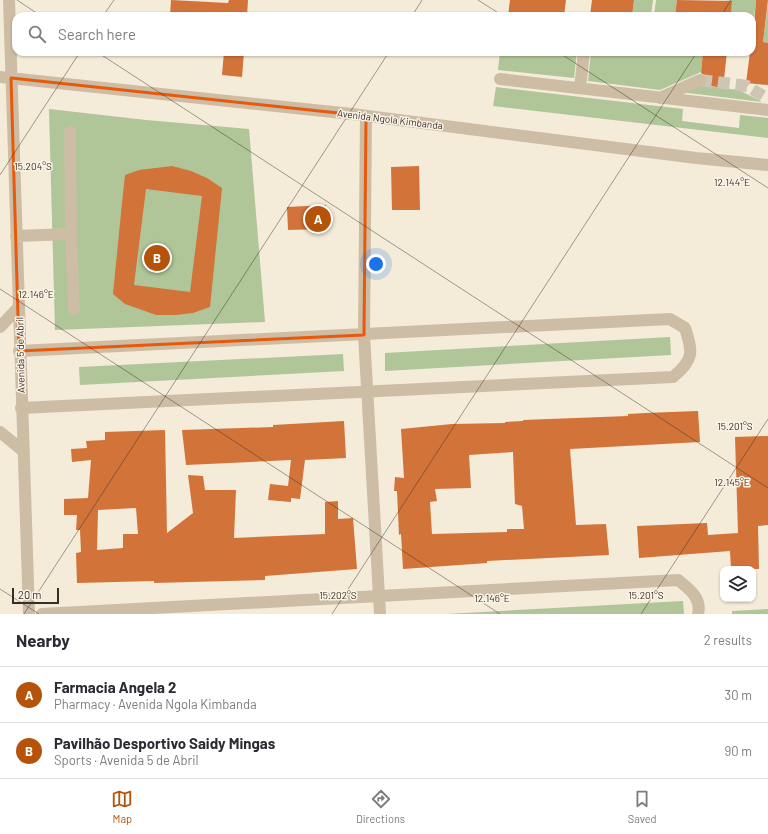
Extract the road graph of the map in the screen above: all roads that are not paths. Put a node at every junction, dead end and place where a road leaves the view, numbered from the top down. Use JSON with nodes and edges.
{"nodes":[{"id":1,"x":9,"y":0,"type":"edge"},
{"id":2,"x":584,"y":56,"type":"edge"},
{"id":3,"x":5,"y":77,"type":"edge"},
{"id":4,"x":500,"y":79,"type":"dead end"},
{"id":5,"x":700,"y":80,"type":"tunnel mouth"},
{"id":6,"x":580,"y":88,"type":"junction"},
{"id":7,"x":660,"y":98,"type":"junction"},
{"id":8,"x":768,"y":110,"type":"edge"},
{"id":9,"x":366,"y":116,"type":"junction"},
{"id":10,"x":70,"y":132,"type":"dead end"},
{"id":11,"x":768,"y":165,"type":"edge"},
{"id":12,"x":71,"y":234,"type":"junction"},
{"id":13,"x":16,"y":236,"type":"junction"},
{"id":14,"x":18,"y":308,"type":"junction"},
{"id":15,"x":74,"y":309,"type":"dead end"},
{"id":16,"x":0,"y":326,"type":"edge"},
{"id":17,"x":364,"y":335,"type":"junction"},
{"id":18,"x":20,"y":351,"type":"junction"},
{"id":19,"x":368,"y":393,"type":"junction"},
{"id":20,"x":21,"y":408,"type":"junction"},
{"id":21,"x":0,"y":432,"type":"edge"},
{"id":22,"x":22,"y":450,"type":"junction"},
{"id":23,"x":379,"y":597,"type":"junction"},
{"id":24,"x":29,"y":614,"type":"edge"},
{"id":25,"x":42,"y":614,"type":"edge"},
{"id":26,"x":380,"y":614,"type":"edge"},
{"id":27,"x":698,"y":614,"type":"edge"}],
"edges":[{"from":1,"to":3,"type":"street","name":"Avenida 5 de Abril"},
{"from":2,"to":6,"type":"street"},
{"from":3,"to":9,"type":"street","name":"Avenida Ngola Kimbanda"},
{"from":3,"to":13,"type":"street","name":"Avenida 5 de Abril"},
{"from":4,"to":6,"type":"street"},
{"from":5,"to":7,"type":"street"},
{"from":6,"to":7,"type":"street"},
{"from":7,"to":8,"type":"street"},
{"from":9,"to":11,"type":"street","name":"Avenida Ngola Kimbanda"},
{"from":9,"to":17,"type":"street"},
{"from":10,"to":12,"type":"street"},
{"from":12,"to":13,"type":"street"},
{"from":12,"to":15,"type":"street"},
{"from":13,"to":14,"type":"street","name":"Avenida 5 de Abril"},
{"from":14,"to":16,"type":"street"},
{"from":14,"to":18,"type":"street","name":"Avenida 5 de Abril"},
{"from":17,"to":18,"type":"street"},
{"from":17,"to":19,"type":"street"},
{"from":17,"to":19,"type":"street"},
{"from":18,"to":20,"type":"street","name":"Avenida 5 de Abril"},
{"from":19,"to":20,"type":"street"},
{"from":19,"to":23,"type":"street"},
{"from":20,"to":22,"type":"street","name":"Avenida 5 de Abril"},
{"from":21,"to":22,"type":"street"},
{"from":22,"to":24,"type":"street","name":"Avenida 5 de Abril"},
{"from":23,"to":25,"type":"street"},
{"from":23,"to":26,"type":"street"},
{"from":23,"to":27,"type":"street"}]}
